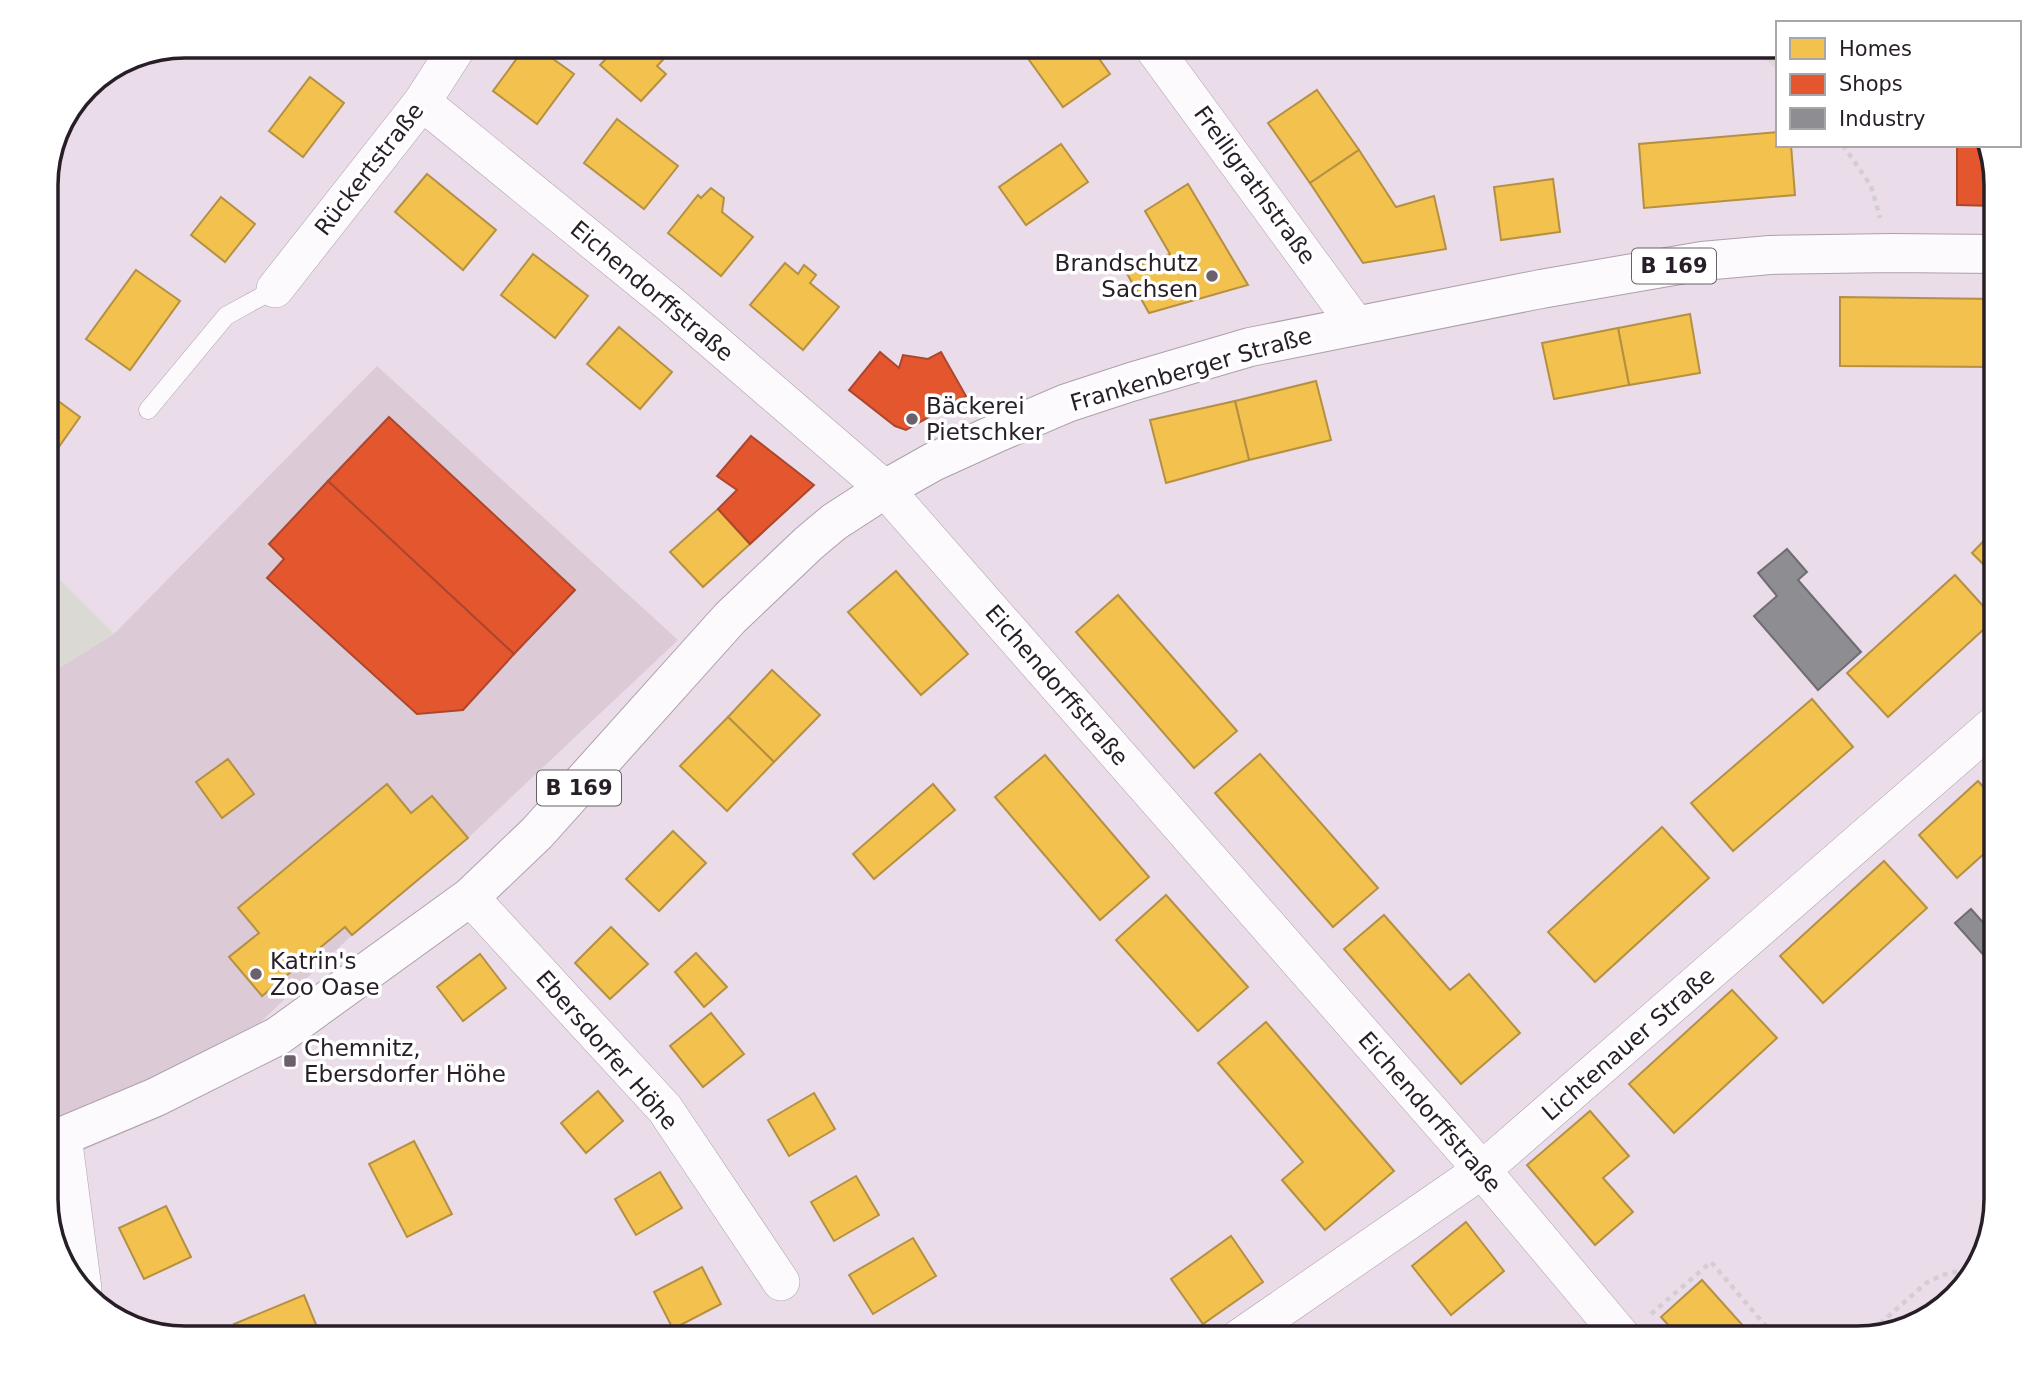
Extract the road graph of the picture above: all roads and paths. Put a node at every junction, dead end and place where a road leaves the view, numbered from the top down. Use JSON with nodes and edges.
{"nodes":[{"id":1,"x":450,"y":58,"type":"edge"},
{"id":2,"x":1161,"y":58,"type":"edge"},
{"id":3,"x":422,"y":102,"type":"junction"},
{"id":4,"x":1844,"y":147,"type":"edge"},
{"id":5,"x":1891,"y":253,"type":"junction"},
{"id":6,"x":1984,"y":254,"type":"edge"},
{"id":7,"x":275,"y":289,"type":"joint"},
{"id":8,"x":1356,"y":324,"type":"junction"},
{"id":9,"x":148,"y":410,"type":"dead end"},
{"id":10,"x":885,"y":489,"type":"junction"},
{"id":11,"x":1984,"y":734,"type":"edge"},
{"id":12,"x":470,"y":897,"type":"junction"},
{"id":13,"x":58,"y":1138,"type":"edge"},
{"id":14,"x":58,"y":1155,"type":"edge"},
{"id":15,"x":1482,"y":1170,"type":"junction"},
{"id":16,"x":79,"y":1270,"type":"edge"},
{"id":17,"x":1963,"y":1270,"type":"edge"},
{"id":18,"x":781,"y":1282,"type":"dead end"},
{"id":19,"x":1880,"y":1324,"type":"edge"},
{"id":20,"x":1258,"y":1326,"type":"edge"},
{"id":21,"x":1629,"y":1326,"type":"edge"},
{"id":22,"x":1638,"y":1326,"type":"edge"},
{"id":23,"x":1765,"y":1326,"type":"edge"}],
"edges":[{"from":1,"to":3,"type":"street","name":"Rückertstraße"},
{"from":2,"to":8,"type":"street","name":"Freiligrathstraße"},
{"from":3,"to":7,"type":"street","name":"Rückertstraße"},
{"from":3,"to":10,"type":"street","name":"Eichendorffstraße"},
{"from":4,"to":5,"type":"path"},
{"from":5,"to":6,"type":"main road","name":"Frankenberger Straße","number":"B 169"},
{"from":5,"to":8,"type":"main road","name":"Frankenberger Straße","number":"B 169"},
{"from":7,"to":9,"type":"lane"},
{"from":8,"to":10,"type":"main road","name":"Frankenberger Straße","number":"B 169"},
{"from":10,"to":12,"type":"main road","name":"Frankenberger Straße","number":"B 169"},
{"from":10,"to":15,"type":"street","name":"Eichendorffstraße"},
{"from":11,"to":15,"type":"street","name":"Lichtenauer Straße"},
{"from":12,"to":13,"type":"main road","name":"Frankenberger Straße","number":"B 169"},
{"from":12,"to":18,"type":"street","name":"Ebersdorfer Höhe"},
{"from":14,"to":16,"type":"street"},
{"from":15,"to":20,"type":"street","name":"Lichtenauer Straße"},
{"from":15,"to":21,"type":"street","name":"Eichendorffstraße"},
{"from":17,"to":19,"type":"path"},
{"from":22,"to":23,"type":"path"}]}
